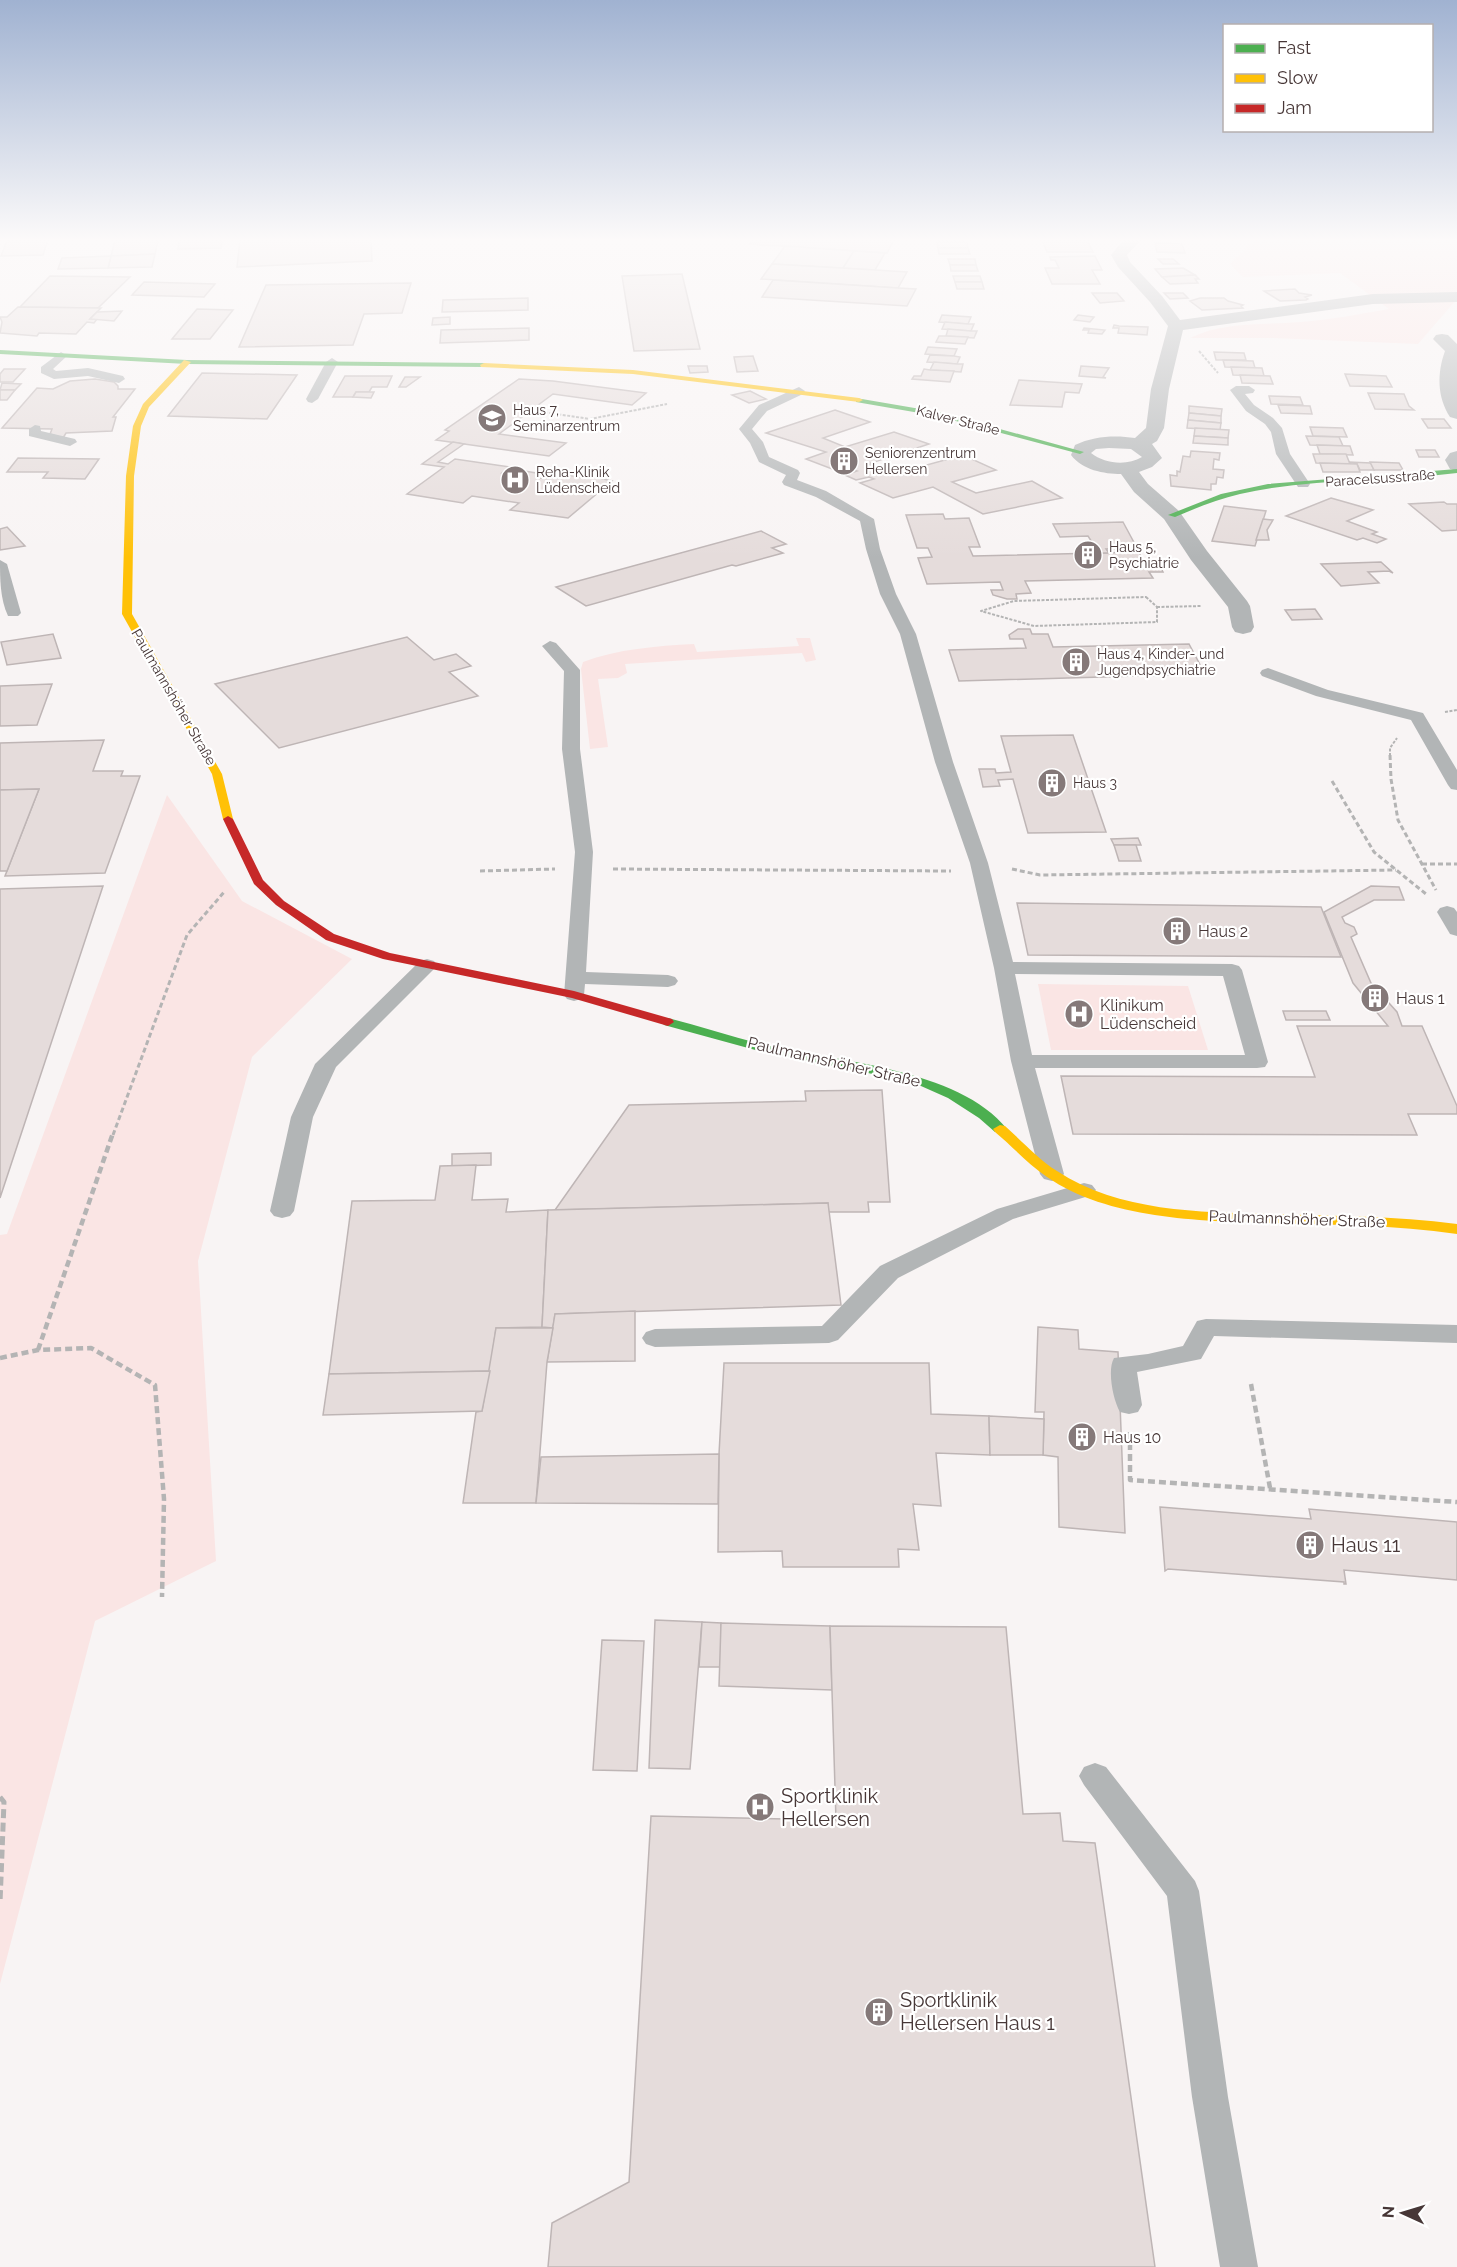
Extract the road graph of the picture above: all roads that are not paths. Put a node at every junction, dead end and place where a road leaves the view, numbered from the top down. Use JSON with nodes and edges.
{"nodes":[{"id":1,"x":1171,"y":346,"type":"edge"},
{"id":2,"x":1449,"y":346,"type":"edge"},
{"id":3,"x":0,"y":352,"type":"edge"},
{"id":4,"x":60,"y":356,"type":"junction"},
{"id":5,"x":187,"y":362,"type":"junction"},
{"id":6,"x":332,"y":362,"type":"junction"},
{"id":7,"x":119,"y":379,"type":"dead end"},
{"id":8,"x":1249,"y":390,"type":"dead end"},
{"id":9,"x":799,"y":391,"type":"junction"},
{"id":10,"x":312,"y":399,"type":"dead end"},
{"id":11,"x":1457,"y":413,"type":"edge"},
{"id":12,"x":35,"y":429,"type":"dead end"},
{"id":13,"x":70,"y":442,"type":"dead end"},
{"id":14,"x":1138,"y":446,"type":"junction"},
{"id":15,"x":1080,"y":452,"type":"junction"},
{"id":16,"x":1457,"y":457,"type":"edge"},
{"id":17,"x":1457,"y":465,"type":"edge"},
{"id":18,"x":1127,"y":467,"type":"junction"},
{"id":19,"x":1457,"y":471,"type":"edge"},
{"id":20,"x":1303,"y":484,"type":"junction"},
{"id":21,"x":1172,"y":515,"type":"junction"},
{"id":22,"x":0,"y":564,"type":"edge"},
{"id":23,"x":13,"y":612,"type":"dead end"},
{"id":24,"x":1243,"y":627,"type":"dead end"},
{"id":25,"x":550,"y":646,"type":"dead end"},
{"id":26,"x":1268,"y":673,"type":"dead end"},
{"id":27,"x":1457,"y":785,"type":"edge"},
{"id":28,"x":1447,"y":912,"type":"road end"},
{"id":29,"x":1457,"y":930,"type":"edge"},
{"id":30,"x":427,"y":965,"type":"junction"},
{"id":31,"x":1004,"y":968,"type":"junction"},
{"id":32,"x":668,"y":981,"type":"dead end"},
{"id":33,"x":576,"y":986,"type":"junction"},
{"id":34,"x":1022,"y":1061,"type":"junction"},
{"id":35,"x":1052,"y":1174,"type":"junction"},
{"id":36,"x":1084,"y":1190,"type":"junction"},
{"id":37,"x":282,"y":1211,"type":"dead end"},
{"id":38,"x":1457,"y":1229,"type":"edge"},
{"id":39,"x":1457,"y":1334,"type":"edge"},
{"id":40,"x":655,"y":1338,"type":"dead end"},
{"id":41,"x":1130,"y":1404,"type":"road end"},
{"id":42,"x":1095,"y":1776,"type":"dead end"},
{"id":43,"x":1239,"y":2267,"type":"edge"}],
"edges":[{"from":1,"to":14,"type":"street"},
{"from":2,"to":11,"type":"street"},
{"from":3,"to":4,"type":"street","name":"Kalver Straße"},
{"from":4,"to":5,"type":"street","name":"Kalver Straße"},
{"from":4,"to":7,"type":"lane"},
{"from":5,"to":6,"type":"street","name":"Kalver Straße"},
{"from":5,"to":30,"type":"street","name":"Paulmannshöher Straße"},
{"from":6,"to":9,"type":"street","name":"Kalver Straße"},
{"from":6,"to":10,"type":"lane"},
{"from":8,"to":20,"type":"lane","name":"Paracelsusstraße"},
{"from":9,"to":15,"type":"street","name":"Kalver Straße"},
{"from":9,"to":31,"type":"lane"},
{"from":12,"to":13,"type":"lane"},
{"from":14,"to":15,"type":"street"},
{"from":14,"to":18,"type":"street"},
{"from":15,"to":18,"type":"street"},
{"from":16,"to":17,"type":"street"},
{"from":18,"to":21,"type":"street"},
{"from":19,"to":20,"type":"street","name":"Paracelsusstraße"},
{"from":20,"to":21,"type":"street","name":"Paracelsusstraße"},
{"from":21,"to":24,"type":"street"},
{"from":22,"to":23,"type":"lane"},
{"from":25,"to":33,"type":"lane"},
{"from":26,"to":27,"type":"lane"},
{"from":28,"to":29,"type":"lane"},
{"from":30,"to":33,"type":"street","name":"Paulmannshöher Straße"},
{"from":30,"to":37,"type":"lane"},
{"from":31,"to":34,"type":"lane"},
{"from":31,"to":34,"type":"lane"},
{"from":32,"to":33,"type":"lane"},
{"from":33,"to":35,"type":"street","name":"Paulmannshöher Straße"},
{"from":34,"to":35,"type":"lane"},
{"from":35,"to":36,"type":"street","name":"Paulmannshöher Straße"},
{"from":36,"to":38,"type":"street","name":"Paulmannshöher Straße"},
{"from":36,"to":40,"type":"lane"},
{"from":39,"to":41,"type":"lane"},
{"from":42,"to":43,"type":"lane"}]}
